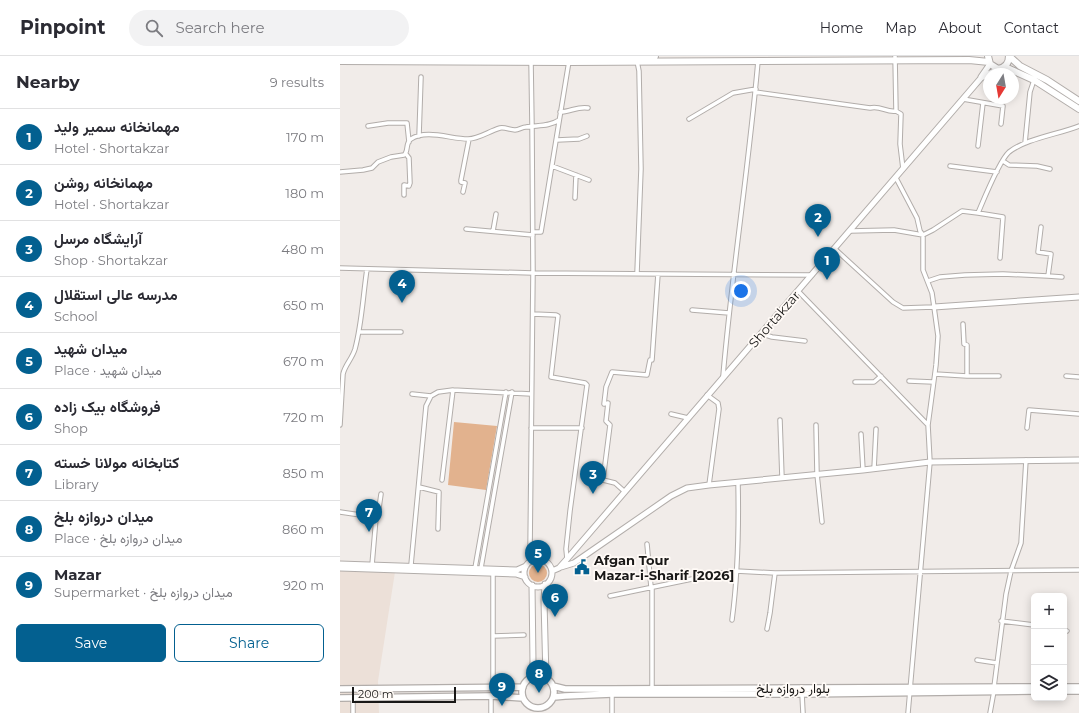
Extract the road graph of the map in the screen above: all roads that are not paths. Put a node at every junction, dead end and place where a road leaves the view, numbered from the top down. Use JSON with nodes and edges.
{"nodes":[{"id":1,"x":340,"y":56,"type":"edge"},
{"id":2,"x":655,"y":56,"type":"edge"},
{"id":3,"x":1009,"y":56,"type":"edge"},
{"id":4,"x":446,"y":57,"type":"edge"},
{"id":5,"x":531,"y":58,"type":"edge"},
{"id":6,"x":569,"y":58,"type":"edge"},
{"id":7,"x":637,"y":58,"type":"edge"},
{"id":8,"x":895,"y":58,"type":"edge"},
{"id":9,"x":758,"y":61,"type":"junction"},
{"id":10,"x":980,"y":61,"type":"junction"},
{"id":11,"x":989,"y":61,"type":"edge"},
{"id":12,"x":340,"y":62,"type":"edge"},
{"id":13,"x":1005,"y":67,"type":"junction"},
{"id":14,"x":997,"y":68,"type":"edge"},
{"id":15,"x":1002,"y":68,"type":"edge"},
{"id":16,"x":982,"y":76,"type":"junction"},
{"id":17,"x":421,"y":77,"type":"dead end"},
{"id":18,"x":1034,"y":80,"type":"junction"},
{"id":19,"x":755,"y":90,"type":"junction"},
{"id":20,"x":963,"y":99,"type":"junction"},
{"id":21,"x":1079,"y":101,"type":"edge"},
{"id":22,"x":983,"y":102,"type":"joint"},
{"id":23,"x":993,"y":104,"type":"edge"},
{"id":24,"x":588,"y":108,"type":"dead end"},
{"id":25,"x":1079,"y":109,"type":"edge"},
{"id":26,"x":896,"y":111,"type":"junction"},
{"id":27,"x":560,"y":112,"type":"junction"},
{"id":28,"x":689,"y":119,"type":"dead end"},
{"id":29,"x":558,"y":120,"type":"junction"},
{"id":30,"x":1002,"y":124,"type":"dead end"},
{"id":31,"x":368,"y":126,"type":"dead end"},
{"id":32,"x":532,"y":126,"type":"junction"},
{"id":33,"x":1079,"y":126,"type":"edge"},
{"id":34,"x":420,"y":136,"type":"junction"},
{"id":35,"x":587,"y":136,"type":"dead end"},
{"id":36,"x":469,"y":139,"type":"junction"},
{"id":37,"x":557,"y":140,"type":"junction"},
{"id":38,"x":409,"y":142,"type":"junction"},
{"id":39,"x":1025,"y":143,"type":"junction"},
{"id":40,"x":978,"y":146,"type":"dead end"},
{"id":41,"x":406,"y":154,"type":"junction"},
{"id":42,"x":1003,"y":161,"type":"junction"},
{"id":43,"x":552,"y":166,"type":"junction"},
{"id":44,"x":950,"y":166,"type":"dead end"},
{"id":45,"x":1050,"y":169,"type":"dead end"},
{"id":46,"x":903,"y":170,"type":"junction"},
{"id":47,"x":340,"y":172,"type":"edge"},
{"id":48,"x":997,"y":172,"type":"junction"},
{"id":49,"x":576,"y":175,"type":"junction"},
{"id":50,"x":896,"y":178,"type":"junction"},
{"id":51,"x":588,"y":180,"type":"dead end"},
{"id":52,"x":463,"y":192,"type":"dead end"},
{"id":53,"x":404,"y":195,"type":"dead end"},
{"id":54,"x":576,"y":198,"type":"dead end"},
{"id":55,"x":978,"y":213,"type":"junction"},
{"id":56,"x":496,"y":214,"type":"dead end"},
{"id":57,"x":1041,"y":227,"type":"dead end"},
{"id":58,"x":466,"y":229,"type":"dead end"},
{"id":59,"x":493,"y":231,"type":"junction"},
{"id":60,"x":850,"y":231,"type":"junction"},
{"id":61,"x":533,"y":233,"type":"junction"},
{"id":62,"x":922,"y":234,"type":"junction"},
{"id":63,"x":835,"y":249,"type":"junction"},
{"id":64,"x":1000,"y":258,"type":"dead end"},
{"id":65,"x":340,"y":268,"type":"edge"},
{"id":66,"x":367,"y":269,"type":"junction"},
{"id":67,"x":533,"y":273,"type":"junction"},
{"id":68,"x":637,"y":273,"type":"junction"},
{"id":69,"x":658,"y":274,"type":"junction"},
{"id":70,"x":735,"y":274,"type":"junction"},
{"id":71,"x":812,"y":275,"type":"junction"},
{"id":72,"x":1048,"y":276,"type":"junction"},
{"id":73,"x":1062,"y":277,"type":"dead end"},
{"id":74,"x":928,"y":281,"type":"junction"},
{"id":75,"x":798,"y":291,"type":"junction"},
{"id":76,"x":1079,"y":297,"type":"edge"},
{"id":77,"x":934,"y":307,"type":"junction"},
{"id":78,"x":692,"y":310,"type":"dead end"},
{"id":79,"x":729,"y":313,"type":"junction"},
{"id":80,"x":533,"y":314,"type":"junction"},
{"id":81,"x":963,"y":324,"type":"dead end"},
{"id":82,"x":359,"y":332,"type":"junction"},
{"id":83,"x":401,"y":332,"type":"dead end"},
{"id":84,"x":762,"y":334,"type":"junction"},
{"id":85,"x":806,"y":341,"type":"dead end"},
{"id":86,"x":935,"y":374,"type":"junction"},
{"id":87,"x":881,"y":376,"type":"junction"},
{"id":88,"x":967,"y":376,"type":"junction"},
{"id":89,"x":999,"y":376,"type":"dead end"},
{"id":90,"x":1066,"y":376,"type":"dead end"},
{"id":91,"x":723,"y":377,"type":"junction"},
{"id":92,"x":1079,"y":378,"type":"edge"},
{"id":93,"x":909,"y":381,"type":"dead end"},
{"id":94,"x":855,"y":382,"type":"dead end"},
{"id":95,"x":933,"y":382,"type":"junction"},
{"id":96,"x":453,"y":390,"type":"junction"},
{"id":97,"x":506,"y":392,"type":"junction"},
{"id":98,"x":512,"y":392,"type":"junction"},
{"id":99,"x":412,"y":394,"type":"dead end"},
{"id":100,"x":531,"y":394,"type":"junction"},
{"id":101,"x":707,"y":395,"type":"junction"},
{"id":102,"x":431,"y":396,"type":"junction"},
{"id":103,"x":340,"y":404,"type":"edge"},
{"id":104,"x":671,"y":414,"type":"dead end"},
{"id":105,"x":1079,"y":414,"type":"edge"},
{"id":106,"x":688,"y":418,"type":"junction"},
{"id":107,"x":780,"y":420,"type":"dead end"},
{"id":108,"x":340,"y":424,"type":"edge"},
{"id":109,"x":816,"y":424,"type":"dead end"},
{"id":110,"x":928,"y":425,"type":"junction"},
{"id":111,"x":531,"y":428,"type":"junction"},
{"id":112,"x":582,"y":428,"type":"junction"},
{"id":113,"x":1027,"y":428,"type":"dead end"},
{"id":114,"x":876,"y":429,"type":"dead end"},
{"id":115,"x":861,"y":434,"type":"dead end"},
{"id":116,"x":1026,"y":460,"type":"junction"},
{"id":117,"x":1079,"y":460,"type":"edge"},
{"id":118,"x":930,"y":462,"type":"junction"},
{"id":119,"x":874,"y":469,"type":"junction"},
{"id":120,"x":863,"y":470,"type":"junction"},
{"id":121,"x":817,"y":474,"type":"junction"},
{"id":122,"x":782,"y":478,"type":"junction"},
{"id":123,"x":442,"y":480,"type":"dead end"},
{"id":124,"x":738,"y":482,"type":"junction"},
{"id":125,"x":709,"y":485,"type":"junction"},
{"id":126,"x":419,"y":488,"type":"junction"},
{"id":127,"x":625,"y":492,"type":"junction"},
{"id":128,"x":381,"y":494,"type":"dead end"},
{"id":129,"x":340,"y":512,"type":"edge"},
{"id":130,"x":376,"y":518,"type":"junction"},
{"id":131,"x":822,"y":522,"type":"dead end"},
{"id":132,"x":438,"y":529,"type":"dead end"},
{"id":133,"x":647,"y":544,"type":"dead end"},
{"id":134,"x":567,"y":559,"type":"junction"},
{"id":135,"x":533,"y":560,"type":"junction"},
{"id":136,"x":340,"y":564,"type":"edge"},
{"id":137,"x":372,"y":565,"type":"junction"},
{"id":138,"x":411,"y":566,"type":"junction"},
{"id":139,"x":526,"y":566,"type":"junction"},
{"id":140,"x":340,"y":568,"type":"edge"},
{"id":141,"x":478,"y":568,"type":"junction"},
{"id":142,"x":559,"y":568,"type":"junction"},
{"id":143,"x":552,"y":570,"type":"junction"},
{"id":144,"x":1079,"y":570,"type":"edge"},
{"id":145,"x":736,"y":571,"type":"junction"},
{"id":146,"x":1011,"y":571,"type":"junction"},
{"id":147,"x":920,"y":572,"type":"junction"},
{"id":148,"x":775,"y":573,"type":"junction"},
{"id":149,"x":493,"y":574,"type":"junction"},
{"id":150,"x":525,"y":577,"type":"junction"},
{"id":151,"x":545,"y":584,"type":"junction"},
{"id":152,"x":532,"y":585,"type":"junction"},
{"id":153,"x":652,"y":587,"type":"junction"},
{"id":154,"x":610,"y":596,"type":"dead end"},
{"id":155,"x":532,"y":601,"type":"junction"},
{"id":156,"x":544,"y":601,"type":"junction"},
{"id":157,"x":732,"y":620,"type":"dead end"},
{"id":158,"x":1002,"y":621,"type":"junction"},
{"id":159,"x":1031,"y":625,"type":"edge"},
{"id":160,"x":767,"y":629,"type":"dead end"},
{"id":161,"x":524,"y":635,"type":"dead end"},
{"id":162,"x":493,"y":636,"type":"junction"},
{"id":163,"x":977,"y":660,"type":"dead end"},
{"id":164,"x":533,"y":662,"type":"junction"},
{"id":165,"x":545,"y":662,"type":"junction"},
{"id":166,"x":997,"y":663,"type":"junction"},
{"id":167,"x":532,"y":678,"type":"junction"},
{"id":168,"x":546,"y":678,"type":"junction"},
{"id":169,"x":553,"y":686,"type":"junction"},
{"id":170,"x":523,"y":687,"type":"junction"},
{"id":171,"x":1031,"y":687,"type":"edge"},
{"id":172,"x":1067,"y":687,"type":"edge"},
{"id":173,"x":1079,"y":687,"type":"edge"},
{"id":174,"x":493,"y":688,"type":"junction"},
{"id":175,"x":652,"y":688,"type":"junction"},
{"id":176,"x":340,"y":689,"type":"edge"},
{"id":177,"x":994,"y":689,"type":"junction"},
{"id":178,"x":910,"y":690,"type":"junction"},
{"id":179,"x":1031,"y":691,"type":"edge"},
{"id":180,"x":1067,"y":691,"type":"edge"},
{"id":181,"x":1079,"y":691,"type":"edge"},
{"id":182,"x":612,"y":694,"type":"junction"},
{"id":183,"x":802,"y":694,"type":"junction"},
{"id":184,"x":491,"y":696,"type":"junction"},
{"id":185,"x":554,"y":697,"type":"junction"},
{"id":186,"x":340,"y":698,"type":"edge"},
{"id":187,"x":353,"y":698,"type":"junction"},
{"id":188,"x":523,"y":698,"type":"junction"},
{"id":189,"x":546,"y":706,"type":"junction"},
{"id":190,"x":532,"y":710,"type":"edge"},
{"id":191,"x":353,"y":713,"type":"edge"},
{"id":192,"x":491,"y":713,"type":"edge"},
{"id":193,"x":546,"y":713,"type":"edge"},
{"id":194,"x":612,"y":713,"type":"edge"},
{"id":195,"x":803,"y":713,"type":"edge"},
{"id":196,"x":908,"y":713,"type":"edge"},
{"id":197,"x":990,"y":713,"type":"edge"}],
"edges":[{"from":1,"to":4,"type":"highway"},
{"from":2,"to":7,"type":"highway"},
{"from":3,"to":13,"type":"highway"},
{"from":3,"to":21,"type":"highway"},
{"from":4,"to":5,"type":"highway"},
{"from":5,"to":6,"type":"highway"},
{"from":5,"to":12,"type":"highway"},
{"from":5,"to":32,"type":"street"},
{"from":6,"to":7,"type":"highway"},
{"from":6,"to":27,"type":"street"},
{"from":7,"to":9,"type":"highway"},
{"from":7,"to":68,"type":"street"},
{"from":8,"to":9,"type":"highway"},
{"from":8,"to":10,"type":"highway"},
{"from":8,"to":26,"type":"street"},
{"from":9,"to":19,"type":"street"},
{"from":10,"to":11,"type":"highway"},
{"from":10,"to":16,"type":"street"},
{"from":11,"to":14,"type":"highway"},
{"from":11,"to":16,"type":"street"},
{"from":13,"to":15,"type":"highway"},
{"from":13,"to":18,"type":"highway"},
{"from":16,"to":20,"type":"street","name":"Shortakzar"},
{"from":17,"to":34,"type":"street"},
{"from":18,"to":25,"type":"highway"},
{"from":18,"to":39,"type":"street"},
{"from":19,"to":26,"type":"street"},
{"from":19,"to":28,"type":"street"},
{"from":19,"to":70,"type":"street"},
{"from":20,"to":22,"type":"street"},
{"from":20,"to":46,"type":"street","name":"Shortakzar"},
{"from":22,"to":40,"type":"street"},
{"from":23,"to":30,"type":"street"},
{"from":24,"to":27,"type":"street"},
{"from":26,"to":46,"type":"street"},
{"from":27,"to":29,"type":"street"},
{"from":29,"to":32,"type":"street"},
{"from":29,"to":37,"type":"street"},
{"from":31,"to":38,"type":"street"},
{"from":32,"to":36,"type":"street"},
{"from":32,"to":61,"type":"street"},
{"from":33,"to":39,"type":"street"},
{"from":34,"to":36,"type":"street"},
{"from":34,"to":38,"type":"street"},
{"from":35,"to":37,"type":"street"},
{"from":36,"to":52,"type":"street"},
{"from":37,"to":43,"type":"street"},
{"from":38,"to":41,"type":"street"},
{"from":39,"to":42,"type":"street"},
{"from":41,"to":47,"type":"street"},
{"from":41,"to":53,"type":"street"},
{"from":42,"to":45,"type":"street"},
{"from":42,"to":48,"type":"street"},
{"from":43,"to":49,"type":"street"},
{"from":43,"to":61,"type":"street"},
{"from":44,"to":48,"type":"street"},
{"from":46,"to":50,"type":"street","name":"Shortakzar"},
{"from":48,"to":55,"type":"street"},
{"from":49,"to":51,"type":"street"},
{"from":49,"to":54,"type":"street"},
{"from":50,"to":60,"type":"street","name":"Shortakzar"},
{"from":50,"to":62,"type":"street"},
{"from":55,"to":62,"type":"street"},
{"from":55,"to":64,"type":"street"},
{"from":56,"to":59,"type":"street"},
{"from":57,"to":72,"type":"street"},
{"from":58,"to":59,"type":"street"},
{"from":59,"to":61,"type":"street"},
{"from":60,"to":62,"type":"street"},
{"from":60,"to":63,"type":"street","name":"Shortakzar"},
{"from":61,"to":67,"type":"street"},
{"from":62,"to":74,"type":"street"},
{"from":63,"to":71,"type":"street","name":"Shortakzar"},
{"from":63,"to":77,"type":"street"},
{"from":65,"to":66,"type":"street"},
{"from":66,"to":67,"type":"street"},
{"from":66,"to":82,"type":"street"},
{"from":67,"to":68,"type":"street"},
{"from":67,"to":80,"type":"street"},
{"from":68,"to":69,"type":"street"},
{"from":69,"to":70,"type":"street"},
{"from":69,"to":127,"type":"street"},
{"from":70,"to":71,"type":"street"},
{"from":70,"to":79,"type":"street"},
{"from":71,"to":75,"type":"street","name":"Shortakzar"},
{"from":72,"to":73,"type":"street"},
{"from":72,"to":74,"type":"street"},
{"from":74,"to":77,"type":"street"},
{"from":75,"to":84,"type":"street","name":"Shortakzar"},
{"from":75,"to":87,"type":"street"},
{"from":76,"to":77,"type":"street"},
{"from":77,"to":86,"type":"street"},
{"from":78,"to":79,"type":"street"},
{"from":79,"to":91,"type":"street"},
{"from":80,"to":100,"type":"street"},
{"from":80,"to":112,"type":"street"},
{"from":81,"to":88,"type":"street"},
{"from":82,"to":83,"type":"street"},
{"from":82,"to":103,"type":"street"},
{"from":84,"to":85,"type":"street"},
{"from":84,"to":91,"type":"street","name":"Shortakzar"},
{"from":86,"to":88,"type":"street"},
{"from":86,"to":95,"type":"street"},
{"from":87,"to":94,"type":"street"},
{"from":87,"to":110,"type":"street"},
{"from":88,"to":89,"type":"street"},
{"from":90,"to":92,"type":"street"},
{"from":91,"to":101,"type":"street","name":"Shortakzar"},
{"from":93,"to":95,"type":"street"},
{"from":95,"to":110,"type":"street"},
{"from":96,"to":97,"type":"street"},
{"from":96,"to":102,"type":"street"},
{"from":96,"to":123,"type":"street"},
{"from":97,"to":98,"type":"street"},
{"from":97,"to":141,"type":"street"},
{"from":98,"to":100,"type":"street"},
{"from":98,"to":141,"type":"street"},
{"from":99,"to":102,"type":"street"},
{"from":100,"to":111,"type":"street"},
{"from":101,"to":106,"type":"street","name":"Shortakzar"},
{"from":101,"to":125,"type":"street"},
{"from":102,"to":126,"type":"street"},
{"from":103,"to":108,"type":"street"},
{"from":104,"to":106,"type":"street"},
{"from":105,"to":113,"type":"street"},
{"from":106,"to":127,"type":"street","name":"Shortakzar"},
{"from":107,"to":122,"type":"street"},
{"from":109,"to":121,"type":"street"},
{"from":110,"to":118,"type":"street"},
{"from":111,"to":112,"type":"street"},
{"from":111,"to":135,"type":"street"},
{"from":112,"to":134,"type":"street"},
{"from":114,"to":119,"type":"street"},
{"from":115,"to":120,"type":"street"},
{"from":116,"to":117,"type":"street"},
{"from":116,"to":118,"type":"street"},
{"from":116,"to":146,"type":"street"},
{"from":118,"to":119,"type":"street"},
{"from":118,"to":147,"type":"street"},
{"from":119,"to":120,"type":"street"},
{"from":120,"to":121,"type":"street"},
{"from":121,"to":122,"type":"street"},
{"from":121,"to":131,"type":"street"},
{"from":122,"to":124,"type":"street"},
{"from":124,"to":125,"type":"street"},
{"from":124,"to":145,"type":"street"},
{"from":125,"to":142,"type":"street"},
{"from":126,"to":132,"type":"street"},
{"from":126,"to":138,"type":"street"},
{"from":127,"to":134,"type":"street","name":"Shortakzar"},
{"from":128,"to":130,"type":"street"},
{"from":129,"to":130,"type":"street"},
{"from":130,"to":137,"type":"street"},
{"from":133,"to":153,"type":"street"},
{"from":134,"to":142,"type":"street","name":"Shortakzar"},
{"from":135,"to":139,"type":"street"},
{"from":135,"to":143,"type":"street"},
{"from":136,"to":137,"type":"street"},
{"from":137,"to":138,"type":"street"},
{"from":138,"to":141,"type":"street"},
{"from":139,"to":141,"type":"street"},
{"from":139,"to":150,"type":"street"},
{"from":140,"to":149,"type":"street"},
{"from":142,"to":143,"type":"street"},
{"from":143,"to":151,"type":"street"},
{"from":144,"to":146,"type":"street"},
{"from":145,"to":148,"type":"street"},
{"from":145,"to":153,"type":"street"},
{"from":145,"to":157,"type":"street"},
{"from":146,"to":147,"type":"street"},
{"from":146,"to":158,"type":"street"},
{"from":147,"to":148,"type":"street"},
{"from":147,"to":178,"type":"street"},
{"from":148,"to":160,"type":"street"},
{"from":149,"to":150,"type":"street"},
{"from":149,"to":162,"type":"street"},
{"from":150,"to":152,"type":"street"},
{"from":151,"to":152,"type":"street"},
{"from":151,"to":156,"type":"street"},
{"from":152,"to":155,"type":"street"},
{"from":153,"to":154,"type":"street"},
{"from":153,"to":175,"type":"street"},
{"from":155,"to":156,"type":"street"},
{"from":155,"to":164,"type":"street"},
{"from":156,"to":165,"type":"street"},
{"from":158,"to":159,"type":"street"},
{"from":158,"to":166,"type":"street"},
{"from":161,"to":162,"type":"street"},
{"from":162,"to":174,"type":"street"},
{"from":163,"to":166,"type":"street"},
{"from":164,"to":165,"type":"street"},
{"from":164,"to":167,"type":"street"},
{"from":165,"to":168,"type":"street"},
{"from":166,"to":177,"type":"street"},
{"from":167,"to":168,"type":"main road"},
{"from":167,"to":170,"type":"main road"},
{"from":168,"to":169,"type":"main road"},
{"from":169,"to":175,"type":"main road","name":"بلوار دروازه بلخ"},
{"from":169,"to":185,"type":"main road"},
{"from":170,"to":174,"type":"main road"},
{"from":170,"to":188,"type":"main road"},
{"from":171,"to":177,"type":"main road","name":"بلوار دروازه بلخ"},
{"from":172,"to":173,"type":"main road"},
{"from":174,"to":176,"type":"main road"},
{"from":175,"to":178,"type":"main road","name":"بلوار دروازه بلخ"},
{"from":177,"to":178,"type":"main road","name":"بلوار دروازه بلخ"},
{"from":177,"to":179,"type":"main road","name":"بلوار دروازه بلخ"},
{"from":177,"to":197,"type":"street"},
{"from":178,"to":183,"type":"main road","name":"بلوار دروازه بلخ"},
{"from":178,"to":196,"type":"street"},
{"from":180,"to":181,"type":"main road"},
{"from":182,"to":183,"type":"main road","name":"بلوار دروازه بلخ"},
{"from":182,"to":185,"type":"main road","name":"بلوار دروازه بلخ"},
{"from":182,"to":194,"type":"street"},
{"from":183,"to":195,"type":"street"},
{"from":184,"to":187,"type":"main road"},
{"from":184,"to":188,"type":"main road"},
{"from":184,"to":192,"type":"street"},
{"from":185,"to":189,"type":"main road"},
{"from":186,"to":187,"type":"main road"},
{"from":187,"to":191,"type":"street"},
{"from":188,"to":190,"type":"main road"},
{"from":189,"to":190,"type":"main road"},
{"from":189,"to":193,"type":"main road"}]}
